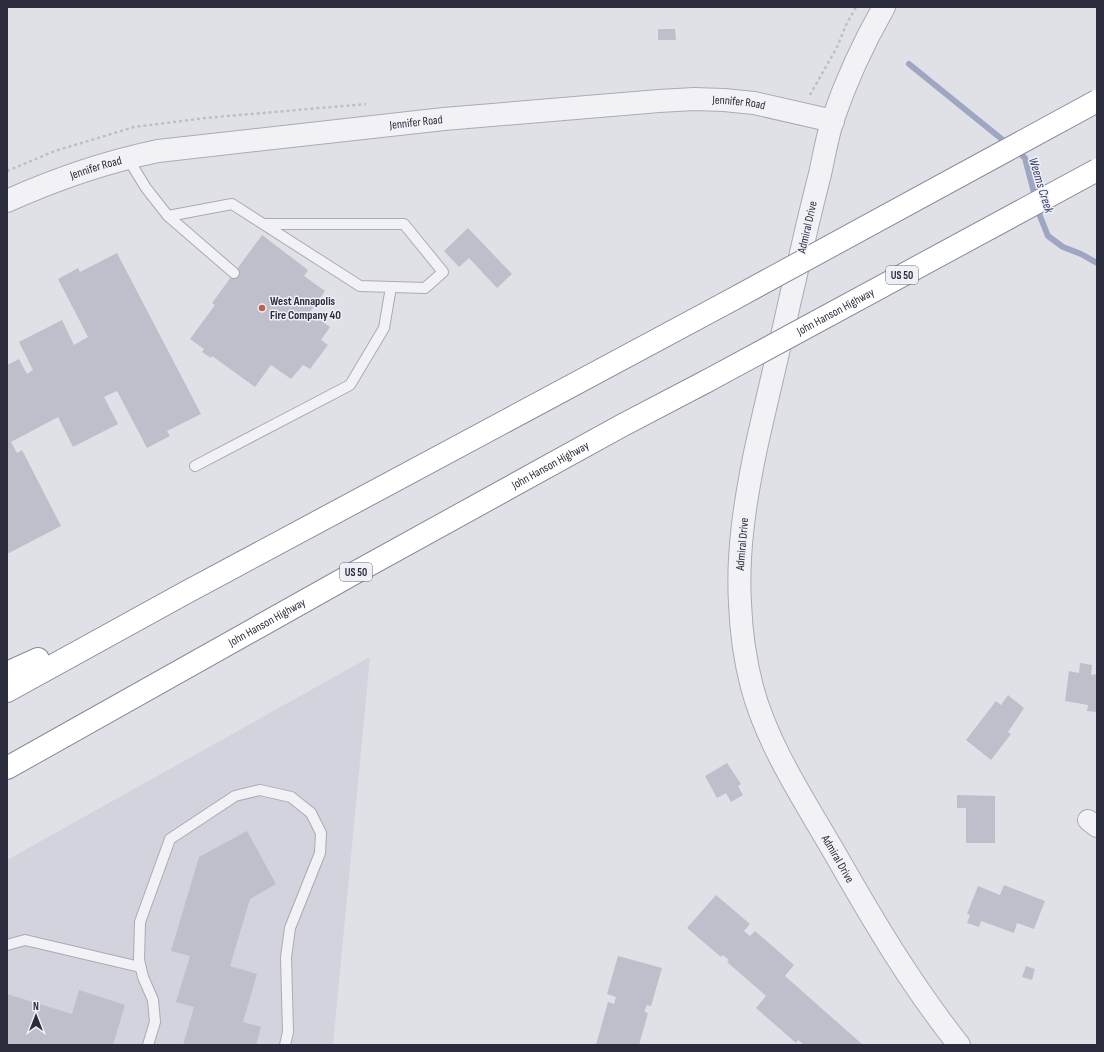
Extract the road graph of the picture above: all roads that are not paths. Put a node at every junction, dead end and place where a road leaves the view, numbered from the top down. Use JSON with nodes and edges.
{"nodes":[{"id":1,"x":884,"y":7,"type":"edge"},
{"id":2,"x":1097,"y":101,"type":"edge"},
{"id":3,"x":833,"y":121,"type":"junction"},
{"id":4,"x":127,"y":157,"type":"junction"},
{"id":5,"x":1097,"y":170,"type":"edge"},
{"id":6,"x":7,"y":201,"type":"edge"},
{"id":7,"x":168,"y":216,"type":"junction"},
{"id":8,"x":263,"y":224,"type":"junction"},
{"id":9,"x":234,"y":273,"type":"dead end"},
{"id":10,"x":391,"y":287,"type":"junction"},
{"id":11,"x":195,"y":466,"type":"dead end"},
{"id":12,"x":185,"y":593,"type":"junction"},
{"id":13,"x":7,"y":673,"type":"edge"},
{"id":14,"x":7,"y":691,"type":"edge"},
{"id":15,"x":7,"y":768,"type":"edge"},
{"id":16,"x":7,"y":945,"type":"edge"},
{"id":17,"x":140,"y":968,"type":"junction"},
{"id":18,"x":148,"y":1045,"type":"edge"},
{"id":19,"x":285,"y":1045,"type":"edge"},
{"id":20,"x":959,"y":1045,"type":"edge"}],
"edges":[{"from":1,"to":3,"type":"street","name":"Admiral Drive"},
{"from":2,"to":12,"type":"highway","bridge":true},
{"from":3,"to":4,"type":"street","name":"Jennifer Road"},
{"from":3,"to":20,"type":"street","name":"Admiral Drive"},
{"from":4,"to":6,"type":"street","name":"Jennifer Road"},
{"from":4,"to":7,"type":"lane"},
{"from":5,"to":15,"type":"highway","name":"John Hanson Highway","number":"US 50","bridge":true},
{"from":7,"to":8,"type":"lane"},
{"from":7,"to":9,"type":"lane"},
{"from":8,"to":10,"type":"lane"},
{"from":8,"to":10,"type":"lane"},
{"from":10,"to":11,"type":"lane"},
{"from":12,"to":13,"type":"highway"},
{"from":12,"to":14,"type":"highway"},
{"from":16,"to":17,"type":"lane"},
{"from":17,"to":18,"type":"lane"},
{"from":17,"to":19,"type":"lane"}]}
